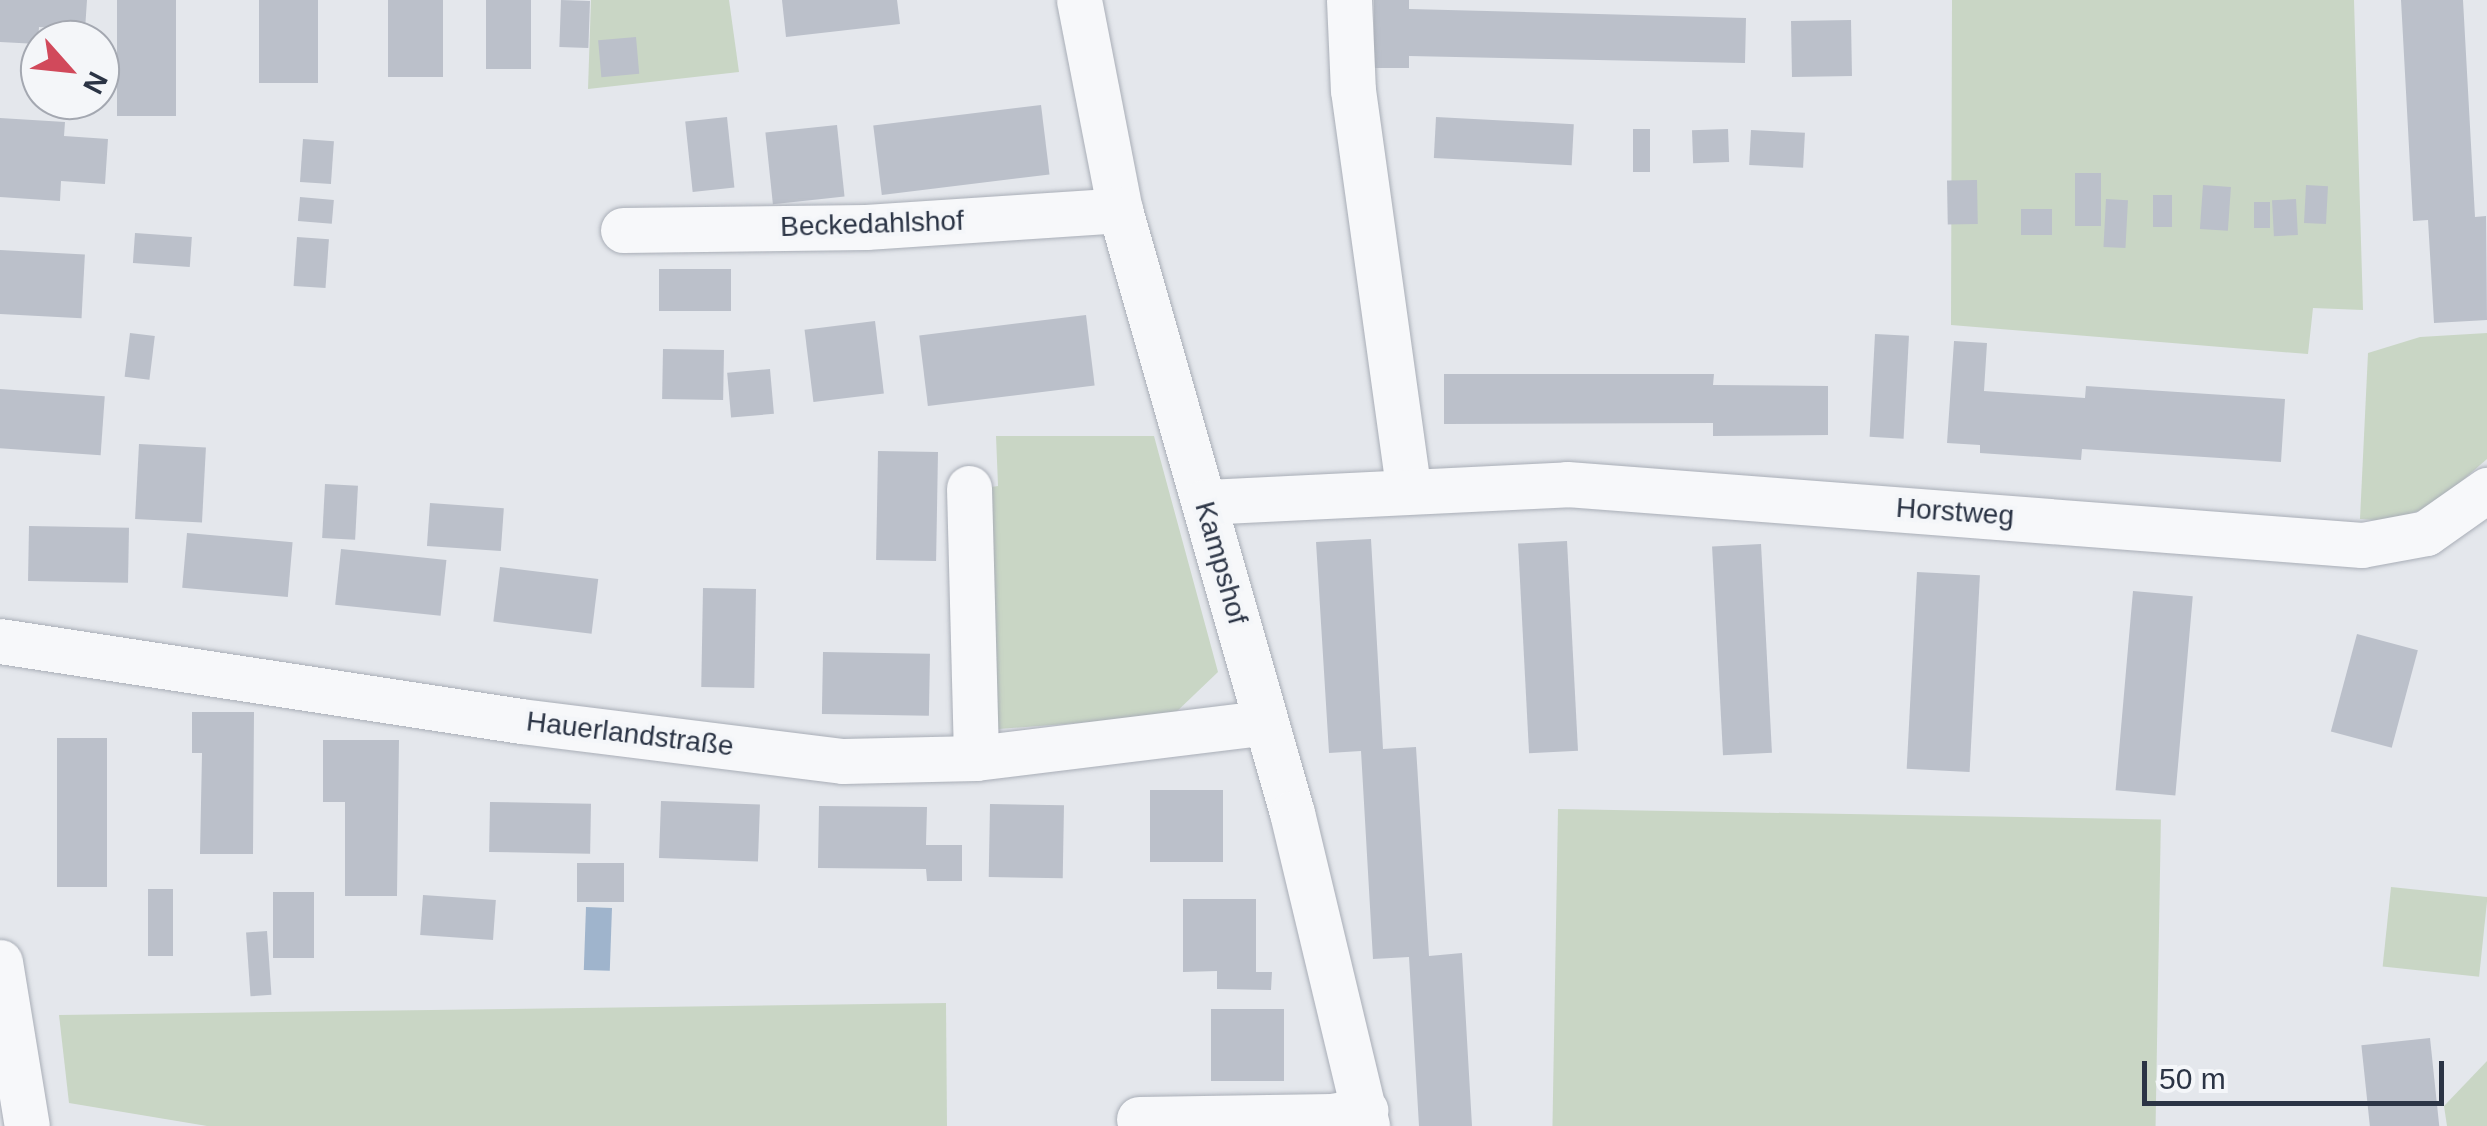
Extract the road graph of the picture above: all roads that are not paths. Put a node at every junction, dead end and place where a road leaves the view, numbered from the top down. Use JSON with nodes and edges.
{"nodes":[{"id":1,"x":1079,"y":0,"type":"edge"},
{"id":2,"x":1349,"y":0,"type":"edge"},
{"id":3,"x":1120,"y":210,"type":"junction"},
{"id":4,"x":624,"y":230,"type":"dead end"},
{"id":5,"x":1408,"y":487,"type":"junction"},
{"id":6,"x":969,"y":488,"type":"dead end"},
{"id":7,"x":2487,"y":490,"type":"edge"},
{"id":8,"x":1204,"y":502,"type":"junction"},
{"id":9,"x":0,"y":641,"type":"edge"},
{"id":10,"x":1263,"y":723,"type":"junction"},
{"id":11,"x":976,"y":758,"type":"junction"},
{"id":12,"x":0,"y":962,"type":"edge"},
{"id":13,"x":1366,"y":1118,"type":"edge"},
{"id":14,"x":1138,"y":1119,"type":"dead end"},
{"id":15,"x":27,"y":1126,"type":"edge"}],
"edges":[{"from":1,"to":3,"type":"street","name":"Kampshof"},
{"from":2,"to":5,"type":"street"},
{"from":3,"to":4,"type":"street","name":"Beckedahlshof"},
{"from":3,"to":8,"type":"street","name":"Kampshof"},
{"from":5,"to":7,"type":"street","name":"Horstweg"},
{"from":5,"to":8,"type":"street","name":"Horstweg"},
{"from":6,"to":11,"type":"street"},
{"from":8,"to":10,"type":"street","name":"Kampshof"},
{"from":9,"to":11,"type":"street","name":"Hauerlandstraße"},
{"from":10,"to":11,"type":"street","name":"Hauerlandstraße"},
{"from":10,"to":13,"type":"street","name":"Kampshof"},
{"from":12,"to":15,"type":"street"},
{"from":13,"to":14,"type":"street"}]}
